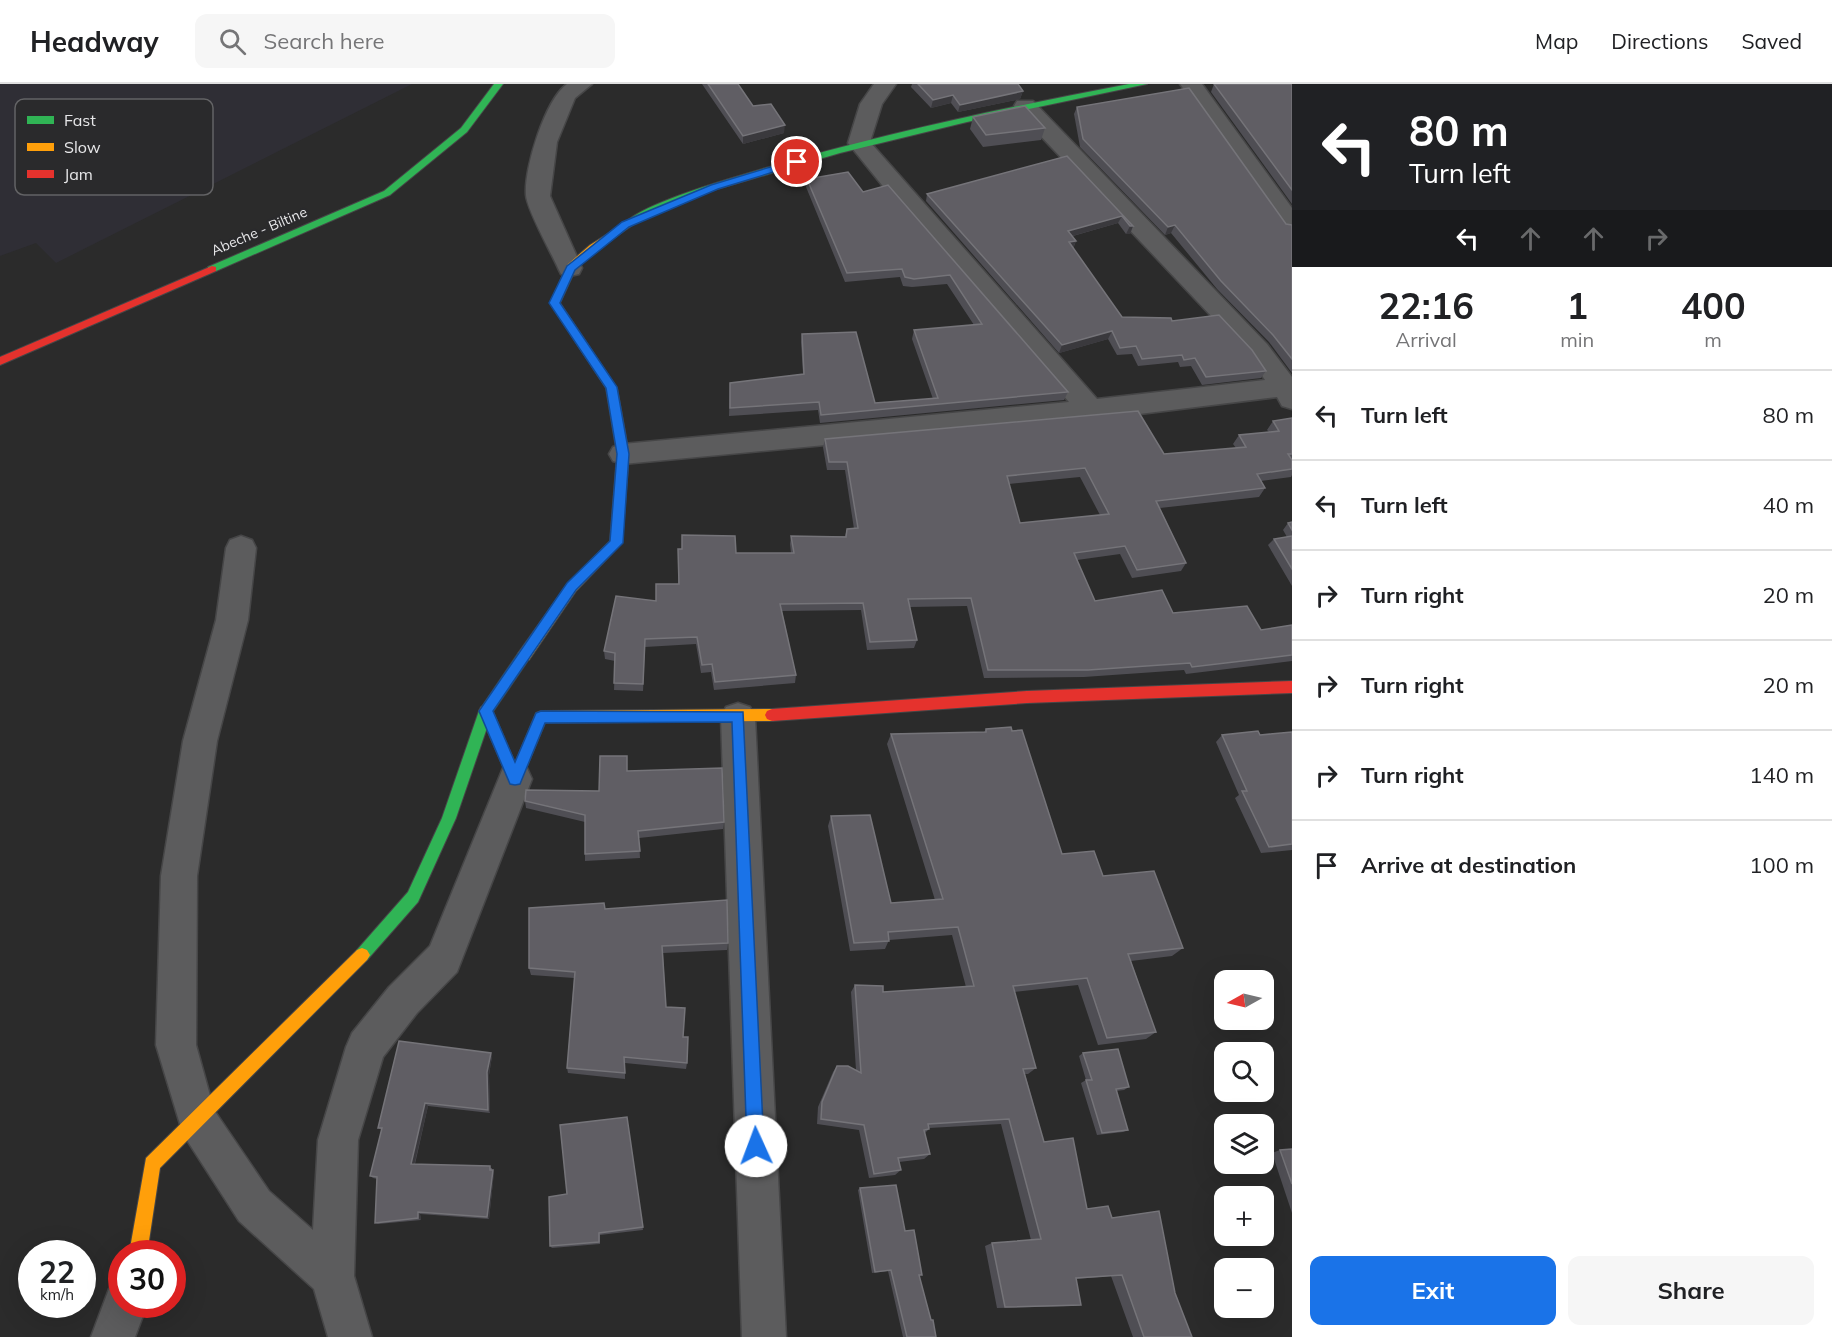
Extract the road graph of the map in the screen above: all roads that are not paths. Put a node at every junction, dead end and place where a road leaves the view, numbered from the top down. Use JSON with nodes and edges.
{"nodes":[{"id":1,"x":499,"y":84,"type":"edge"},
{"id":2,"x":581,"y":84,"type":"edge"},
{"id":3,"x":885,"y":84,"type":"edge"},
{"id":4,"x":1143,"y":84,"type":"edge"},
{"id":5,"x":1191,"y":84,"type":"edge"},
{"id":6,"x":1025,"y":106,"type":"junction"},
{"id":7,"x":859,"y":143,"type":"junction"},
{"id":8,"x":1292,"y":225,"type":"edge"},
{"id":9,"x":570,"y":268,"type":"junction"},
{"id":10,"x":0,"y":361,"type":"edge"},
{"id":11,"x":1290,"y":390,"type":"edge"},
{"id":12,"x":1091,"y":410,"type":"junction"},
{"id":13,"x":623,"y":454,"type":"junction"},
{"id":14,"x":241,"y":548,"type":"dead end"},
{"id":15,"x":1292,"y":687,"type":"edge"},
{"id":16,"x":486,"y":711,"type":"junction"},
{"id":17,"x":738,"y":717,"type":"junction"},
{"id":18,"x":515,"y":779,"type":"junction"},
{"id":19,"x":197,"y":1120,"type":"junction"},
{"id":20,"x":140,"y":1240,"type":"edge"},
{"id":21,"x":332,"y":1276,"type":"junction"},
{"id":22,"x":120,"y":1318,"type":"edge"},
{"id":23,"x":113,"y":1337,"type":"edge"},
{"id":24,"x":350,"y":1337,"type":"edge"},
{"id":25,"x":764,"y":1337,"type":"edge"}],
"edges":[{"from":1,"to":10,"type":"street","name":"Abeche - Biltine"},
{"from":2,"to":9,"type":"street"},
{"from":3,"to":7,"type":"street"},
{"from":4,"to":6,"type":"street"},
{"from":5,"to":8,"type":"street"},
{"from":6,"to":7,"type":"street"},
{"from":6,"to":11,"type":"street"},
{"from":7,"to":9,"type":"street"},
{"from":7,"to":12,"type":"street"},
{"from":9,"to":13,"type":"street"},
{"from":11,"to":12,"type":"street"},
{"from":12,"to":13,"type":"street"},
{"from":13,"to":16,"type":"street"},
{"from":14,"to":19,"type":"street"},
{"from":15,"to":17,"type":"street"},
{"from":16,"to":18,"type":"street"},
{"from":16,"to":19,"type":"street"},
{"from":17,"to":18,"type":"street"},
{"from":17,"to":25,"type":"street"},
{"from":18,"to":21,"type":"street"},
{"from":19,"to":20,"type":"street"},
{"from":19,"to":21,"type":"street"},
{"from":21,"to":24,"type":"street"},
{"from":22,"to":23,"type":"street"}]}
